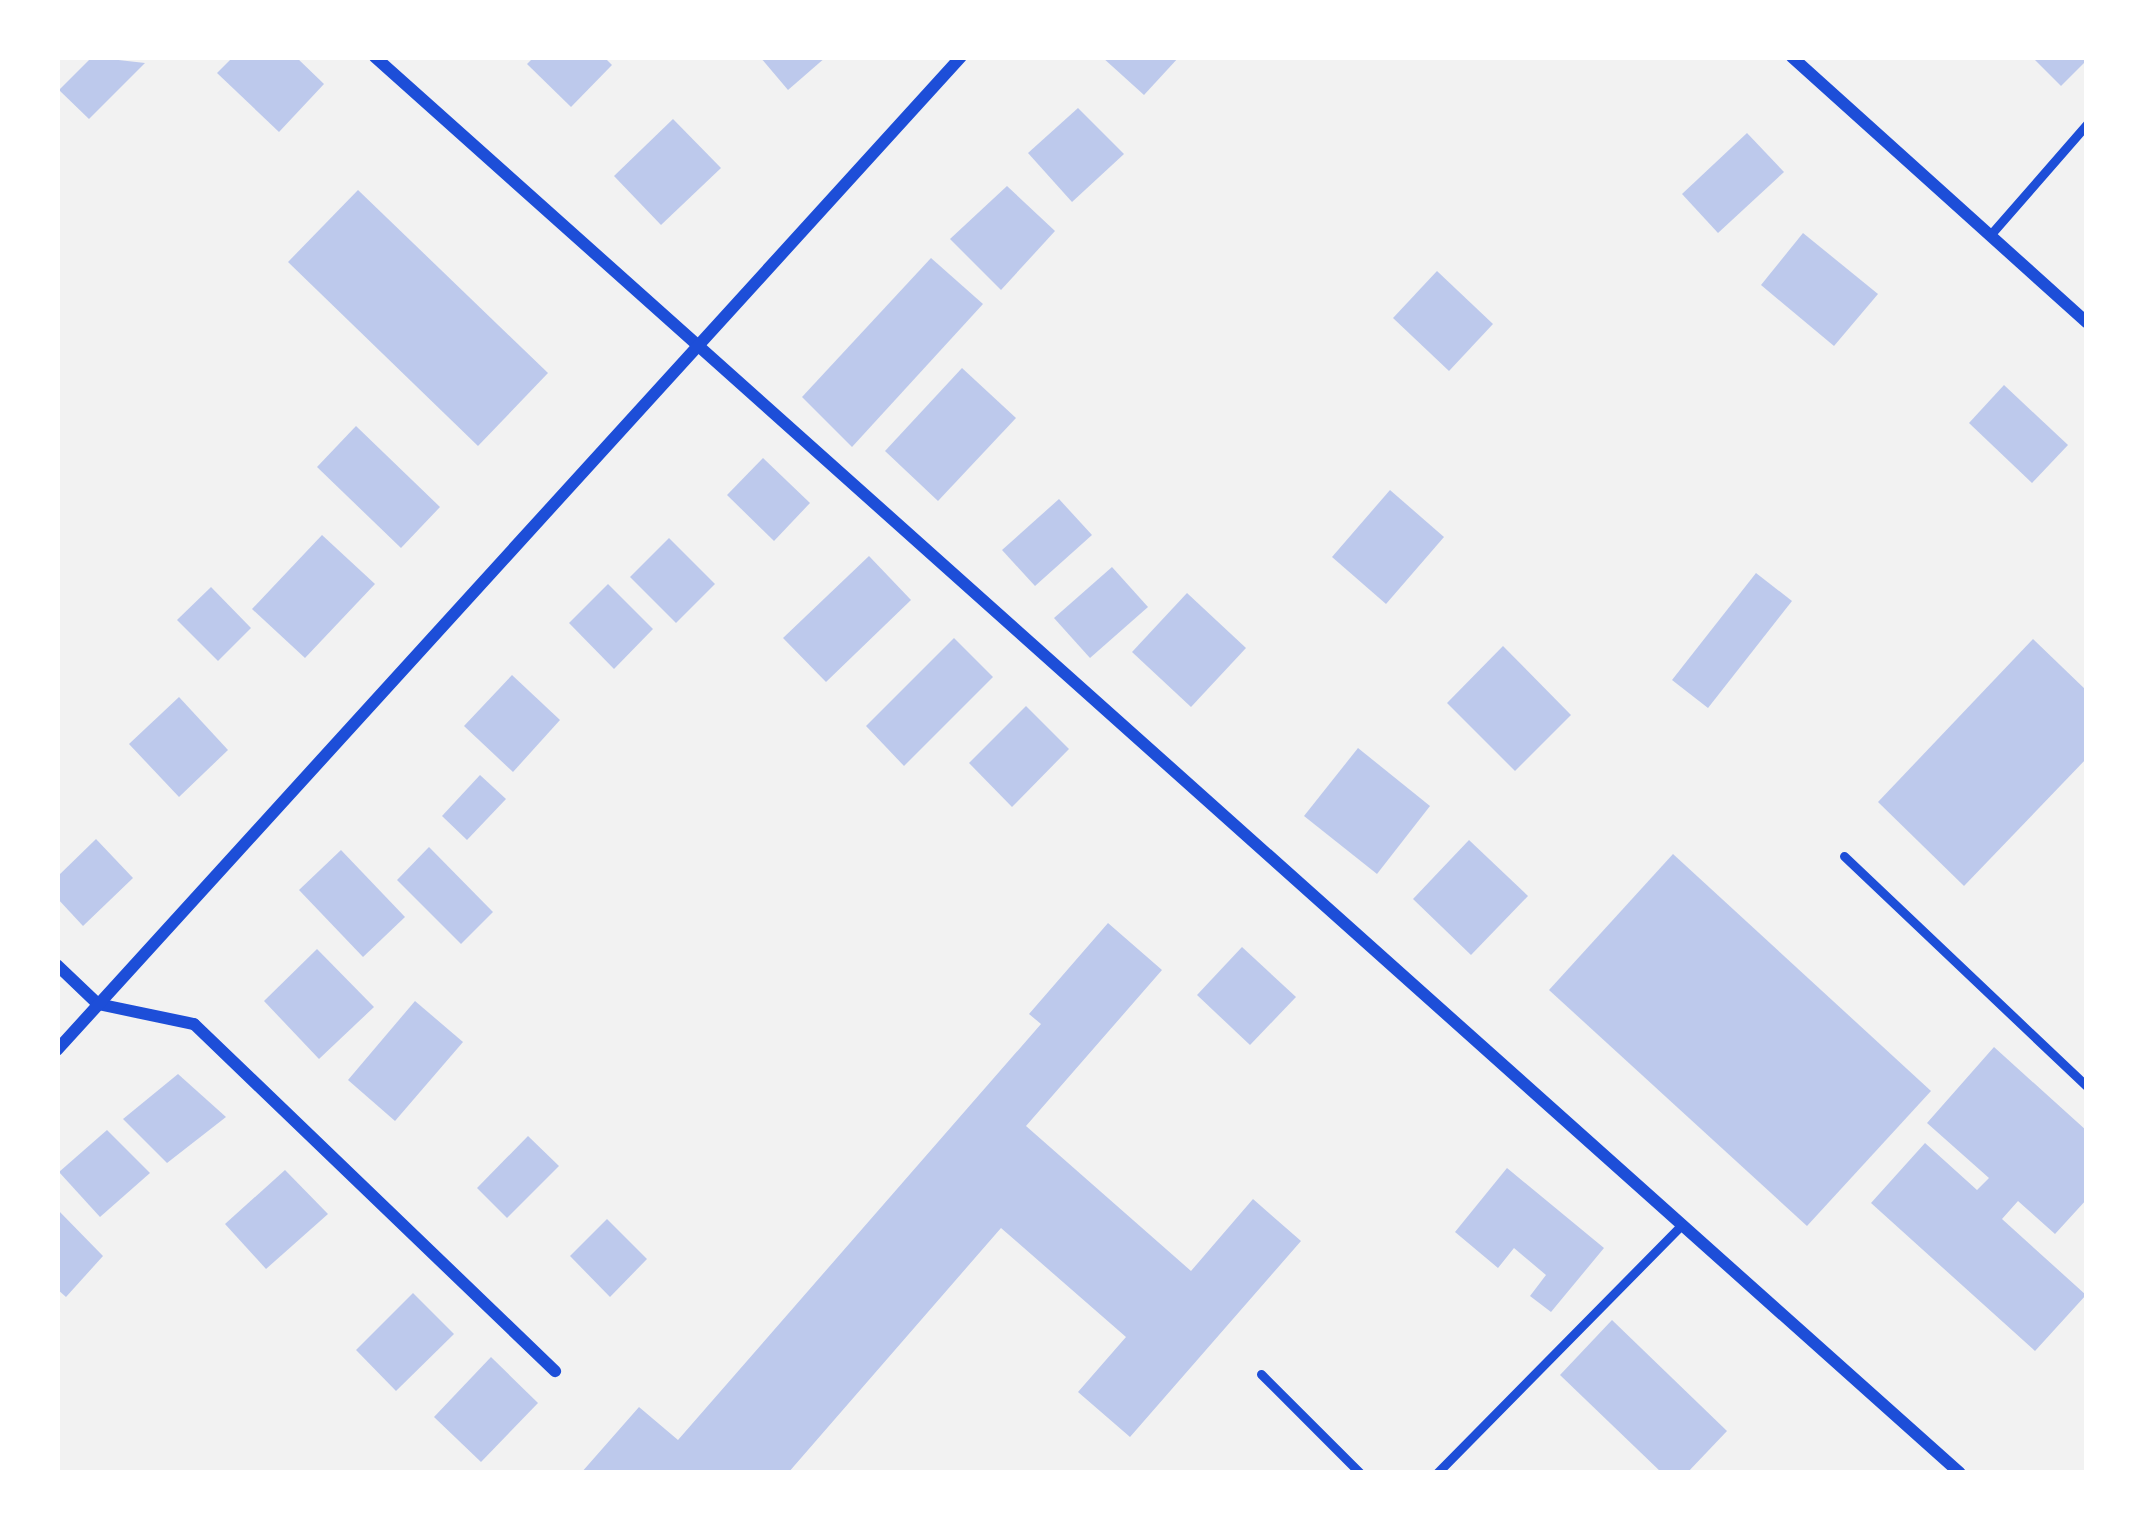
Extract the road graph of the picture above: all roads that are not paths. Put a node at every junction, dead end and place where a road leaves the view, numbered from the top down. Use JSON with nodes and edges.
{"nodes":[{"id":1,"x":375,"y":57,"type":"edge"},
{"id":2,"x":961,"y":57,"type":"edge"},
{"id":3,"x":1792,"y":57,"type":"edge"},
{"id":4,"x":2087,"y":124,"type":"edge"},
{"id":5,"x":1990,"y":234,"type":"junction"},
{"id":6,"x":2087,"y":323,"type":"edge"},
{"id":7,"x":697,"y":347,"type":"junction"},
{"id":8,"x":1844,"y":856,"type":"dead end"},
{"id":9,"x":57,"y":965,"type":"edge"},
{"id":10,"x":98,"y":1004,"type":"junction"},
{"id":11,"x":57,"y":1050,"type":"edge"},
{"id":12,"x":2087,"y":1087,"type":"edge"},
{"id":13,"x":1680,"y":1227,"type":"junction"},
{"id":14,"x":555,"y":1371,"type":"dead end"},
{"id":15,"x":1261,"y":1374,"type":"dead end"},
{"id":16,"x":1360,"y":1473,"type":"edge"},
{"id":17,"x":1437,"y":1473,"type":"edge"},
{"id":18,"x":1960,"y":1473,"type":"edge"}],
"edges":[{"from":1,"to":7,"type":"street"},
{"from":2,"to":7,"type":"street"},
{"from":3,"to":5,"type":"street"},
{"from":4,"to":5,"type":"lane"},
{"from":5,"to":6,"type":"street"},
{"from":7,"to":10,"type":"street"},
{"from":7,"to":13,"type":"street"},
{"from":8,"to":12,"type":"lane"},
{"from":9,"to":10,"type":"street"},
{"from":10,"to":11,"type":"street"},
{"from":10,"to":14,"type":"street"},
{"from":13,"to":17,"type":"lane"},
{"from":13,"to":18,"type":"street"},
{"from":15,"to":16,"type":"lane"}]}
